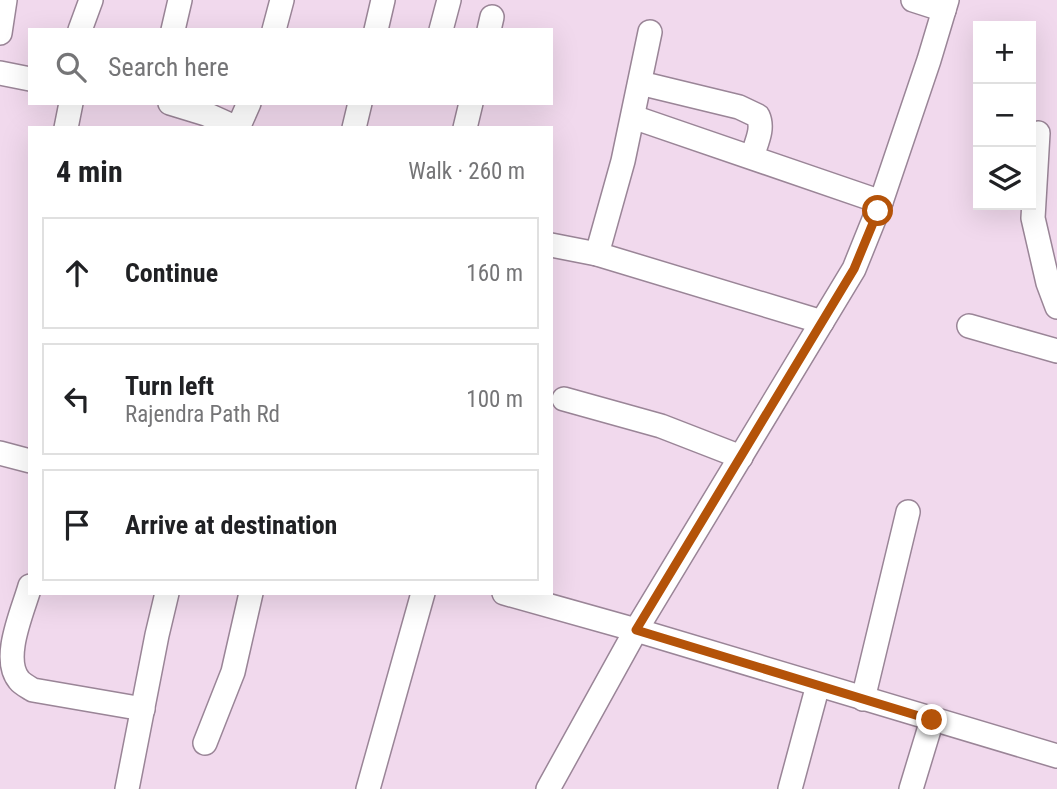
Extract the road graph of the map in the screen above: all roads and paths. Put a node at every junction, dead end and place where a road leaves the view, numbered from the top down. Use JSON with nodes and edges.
{"nodes":[{"id":1,"x":91,"y":0,"type":"edge"},
{"id":2,"x":180,"y":0,"type":"edge"},
{"id":3,"x":383,"y":0,"type":"edge"},
{"id":4,"x":449,"y":0,"type":"edge"},
{"id":5,"x":913,"y":0,"type":"edge"},
{"id":6,"x":276,"y":1,"type":"edge"},
{"id":7,"x":945,"y":5,"type":"edge"},
{"id":8,"x":81,"y":28,"type":"edge"},
{"id":9,"x":173,"y":28,"type":"edge"},
{"id":10,"x":274,"y":28,"type":"edge"},
{"id":11,"x":376,"y":28,"type":"edge"},
{"id":12,"x":442,"y":28,"type":"edge"},
{"id":13,"x":650,"y":32,"type":"dead end"},
{"id":14,"x":0,"y":74,"type":"edge"},
{"id":15,"x":28,"y":79,"type":"edge"},
{"id":16,"x":640,"y":83,"type":"junction"},
{"id":17,"x":71,"y":105,"type":"edge"},
{"id":18,"x":174,"y":105,"type":"edge"},
{"id":19,"x":248,"y":105,"type":"edge"},
{"id":20,"x":360,"y":105,"type":"edge"},
{"id":21,"x":471,"y":105,"type":"edge"},
{"id":22,"x":633,"y":117,"type":"junction"},
{"id":23,"x":204,"y":121,"type":"edge"},
{"id":24,"x":66,"y":126,"type":"edge"},
{"id":25,"x":228,"y":126,"type":"edge"},
{"id":26,"x":239,"y":126,"type":"edge"},
{"id":27,"x":354,"y":126,"type":"edge"},
{"id":28,"x":465,"y":126,"type":"edge"},
{"id":29,"x":1038,"y":133,"type":"dead end"},
{"id":30,"x":752,"y":157,"type":"junction"},
{"id":31,"x":881,"y":202,"type":"junction"},
{"id":32,"x":553,"y":245,"type":"edge"},
{"id":33,"x":597,"y":254,"type":"junction"},
{"id":34,"x":1057,"y":307,"type":"edge"},
{"id":35,"x":822,"y":322,"type":"junction"},
{"id":36,"x":969,"y":326,"type":"dead end"},
{"id":37,"x":1057,"y":351,"type":"edge"},
{"id":38,"x":564,"y":399,"type":"dead end"},
{"id":39,"x":0,"y":453,"type":"edge"},
{"id":40,"x":741,"y":457,"type":"junction"},
{"id":41,"x":28,"y":460,"type":"edge"},
{"id":42,"x":908,"y":512,"type":"dead end"},
{"id":43,"x":28,"y":593,"type":"edge"},
{"id":44,"x":167,"y":595,"type":"edge"},
{"id":45,"x":251,"y":595,"type":"edge"},
{"id":46,"x":422,"y":595,"type":"edge"},
{"id":47,"x":511,"y":595,"type":"edge"},
{"id":48,"x":636,"y":630,"type":"junction"},
{"id":49,"x":818,"y":685,"type":"junction"},
{"id":50,"x":863,"y":699,"type":"junction"},
{"id":51,"x":143,"y":709,"type":"junction"},
{"id":52,"x":932,"y":720,"type":"junction"},
{"id":53,"x":205,"y":743,"type":"dead end"},
{"id":54,"x":1057,"y":756,"type":"edge"},
{"id":55,"x":128,"y":789,"type":"edge"},
{"id":56,"x":368,"y":789,"type":"edge"},
{"id":57,"x":548,"y":789,"type":"edge"},
{"id":58,"x":790,"y":789,"type":"edge"},
{"id":59,"x":911,"y":789,"type":"edge"}],
"edges":[{"from":1,"to":8,"type":"street"},
{"from":2,"to":9,"type":"street"},
{"from":3,"to":11,"type":"street"},
{"from":4,"to":12,"type":"street"},
{"from":5,"to":7,"type":"street"},
{"from":6,"to":10,"type":"street"},
{"from":7,"to":31,"type":"street"},
{"from":13,"to":16,"type":"street"},
{"from":14,"to":15,"type":"street"},
{"from":16,"to":22,"type":"street"},
{"from":16,"to":30,"type":"street"},
{"from":17,"to":24,"type":"street"},
{"from":18,"to":23,"type":"street"},
{"from":19,"to":26,"type":"street"},
{"from":20,"to":27,"type":"street"},
{"from":21,"to":28,"type":"street"},
{"from":22,"to":30,"type":"street"},
{"from":22,"to":33,"type":"street"},
{"from":23,"to":25,"type":"street"},
{"from":29,"to":34,"type":"street"},
{"from":30,"to":31,"type":"street"},
{"from":31,"to":35,"type":"street"},
{"from":32,"to":33,"type":"street"},
{"from":33,"to":35,"type":"street"},
{"from":35,"to":40,"type":"street"},
{"from":36,"to":37,"type":"street"},
{"from":38,"to":40,"type":"street"},
{"from":39,"to":41,"type":"street"},
{"from":40,"to":48,"type":"street"},
{"from":42,"to":50,"type":"street"},
{"from":43,"to":51,"type":"street"},
{"from":44,"to":51,"type":"street"},
{"from":45,"to":53,"type":"street"},
{"from":46,"to":56,"type":"street"},
{"from":47,"to":48,"type":"street"},
{"from":48,"to":49,"type":"street"},
{"from":48,"to":57,"type":"street"},
{"from":49,"to":50,"type":"street"},
{"from":49,"to":58,"type":"street"},
{"from":50,"to":52,"type":"street"},
{"from":51,"to":55,"type":"street"},
{"from":52,"to":54,"type":"street"},
{"from":52,"to":59,"type":"street"}]}
